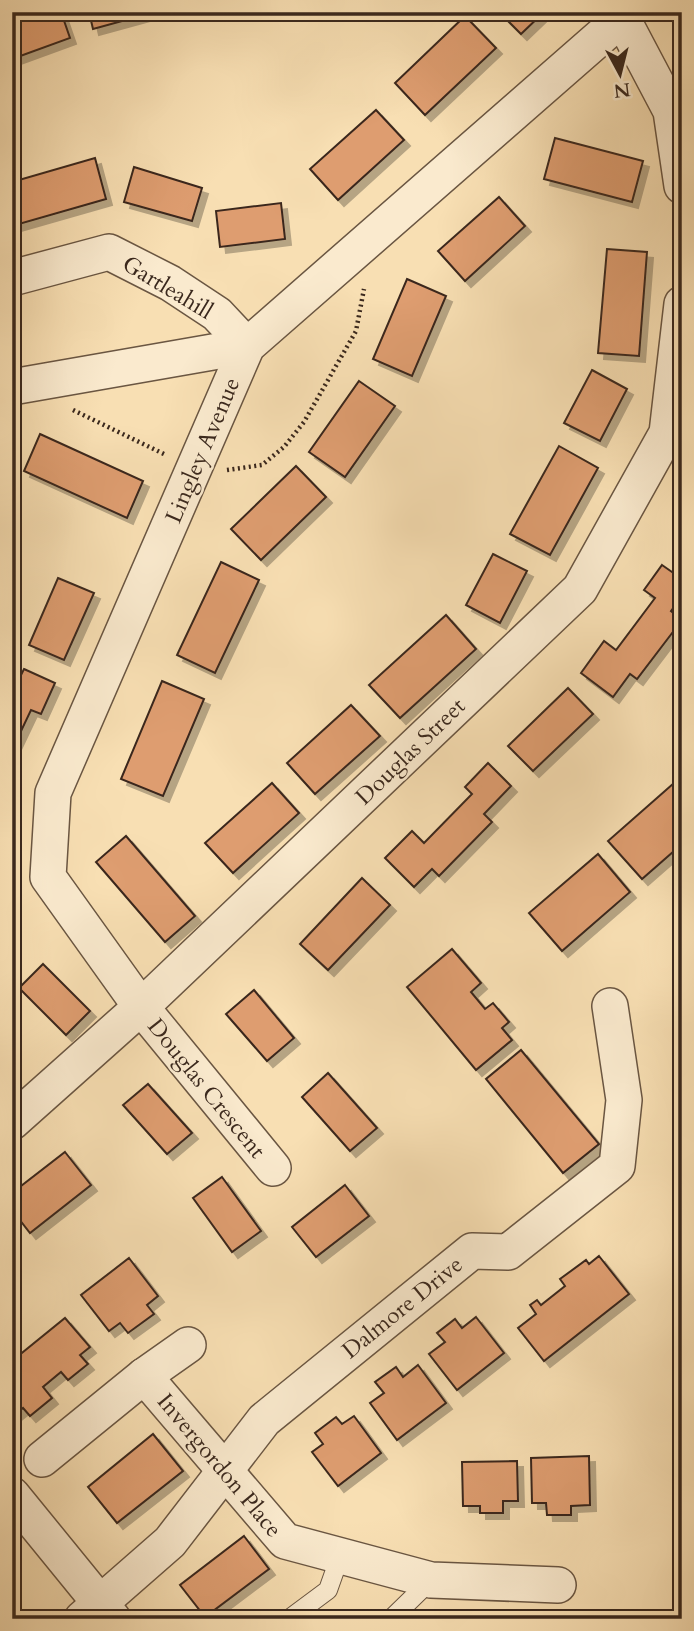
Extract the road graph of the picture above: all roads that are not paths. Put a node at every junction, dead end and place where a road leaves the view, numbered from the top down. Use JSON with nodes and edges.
{"nodes":[{"id":1,"x":623,"y":15,"type":"edge"},
{"id":2,"x":682,"y":186,"type":"edge"},
{"id":3,"x":12,"y":278,"type":"edge"},
{"id":4,"x":682,"y":304,"type":"edge"},
{"id":5,"x":247,"y":346,"type":"junction"},
{"id":6,"x":12,"y":387,"type":"edge"},
{"id":7,"x":610,"y":1006,"type":"dead end"},
{"id":8,"x":141,"y":1007,"type":"junction"},
{"id":9,"x":12,"y":1122,"type":"edge"},
{"id":10,"x":273,"y":1168,"type":"dead end"},
{"id":11,"x":188,"y":1345,"type":"dead end"},
{"id":12,"x":144,"y":1376,"type":"junction"},
{"id":13,"x":42,"y":1459,"type":"dead end"},
{"id":14,"x":224,"y":1470,"type":"junction"},
{"id":15,"x":12,"y":1495,"type":"edge"},
{"id":16,"x":340,"y":1556,"type":"junction"},
{"id":17,"x":431,"y":1580,"type":"junction"},
{"id":18,"x":558,"y":1586,"type":"dead end"},
{"id":19,"x":98,"y":1614,"type":"edge"},
{"id":20,"x":289,"y":1619,"type":"edge"},
{"id":21,"x":391,"y":1619,"type":"edge"}],
"edges":[{"from":1,"to":2,"type":"street"},
{"from":1,"to":5,"type":"street","name":"Lingley Avenue"},
{"from":3,"to":5,"type":"street","name":"Gartleahill"},
{"from":4,"to":8,"type":"street","name":"Douglas Street"},
{"from":5,"to":6,"type":"street","name":"Gartleahill"},
{"from":5,"to":8,"type":"street","name":"Lingley Avenue"},
{"from":7,"to":14,"type":"street","name":"Dalmore Drive"},
{"from":8,"to":9,"type":"street","name":"Douglas Street"},
{"from":8,"to":10,"type":"street","name":"Douglas Crescent"},
{"from":11,"to":12,"type":"street","name":"Invergordon Place"},
{"from":12,"to":13,"type":"street","name":"Invergordon Place"},
{"from":12,"to":14,"type":"street","name":"Invergordon Place"},
{"from":14,"to":16,"type":"street","name":"Invergordon Place"},
{"from":14,"to":19,"type":"street","name":"Dalmore Drive"},
{"from":15,"to":19,"type":"street"},
{"from":16,"to":17,"type":"street","name":"Invergordon Place"},
{"from":16,"to":20,"type":"lane"},
{"from":17,"to":18,"type":"street","name":"Invergordon Place"},
{"from":17,"to":21,"type":"lane"}]}
